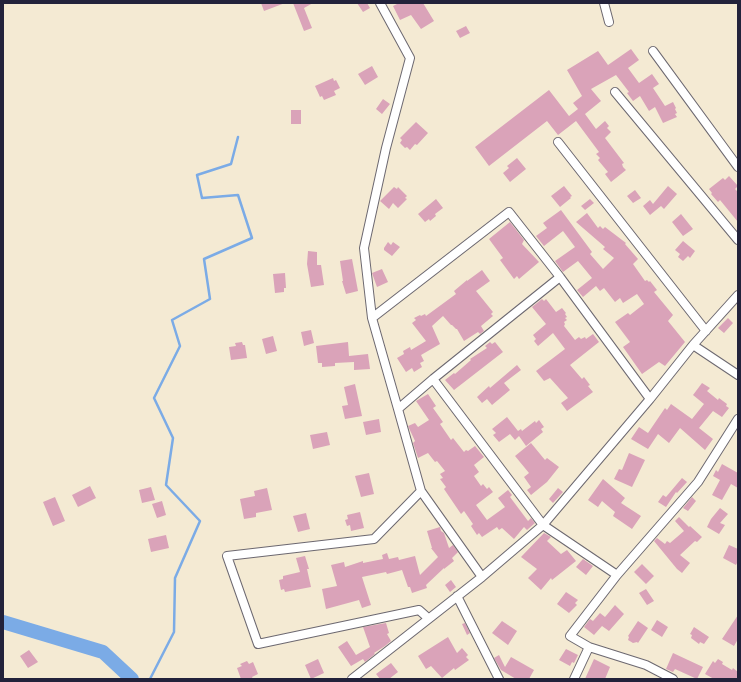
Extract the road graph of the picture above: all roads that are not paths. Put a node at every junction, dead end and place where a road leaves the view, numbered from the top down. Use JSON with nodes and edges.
{"nodes":[{"id":1,"x":380,"y":3,"type":"edge"},
{"id":2,"x":604,"y":3,"type":"edge"},
{"id":3,"x":609,"y":22,"type":"dead end"},
{"id":4,"x":653,"y":51,"type":"dead end"},
{"id":5,"x":615,"y":92,"type":"dead end"},
{"id":6,"x":558,"y":142,"type":"dead end"},
{"id":7,"x":738,"y":167,"type":"edge"},
{"id":8,"x":738,"y":240,"type":"edge"},
{"id":9,"x":560,"y":277,"type":"junction"},
{"id":10,"x":738,"y":295,"type":"edge"},
{"id":11,"x":372,"y":318,"type":"junction"},
{"id":12,"x":706,"y":331,"type":"junction"},
{"id":13,"x":693,"y":345,"type":"junction"},
{"id":14,"x":738,"y":375,"type":"edge"},
{"id":15,"x":433,"y":379,"type":"junction"},
{"id":16,"x":650,"y":399,"type":"junction"},
{"id":17,"x":398,"y":409,"type":"junction"},
{"id":18,"x":738,"y":420,"type":"edge"},
{"id":19,"x":421,"y":491,"type":"junction"},
{"id":20,"x":543,"y":525,"type":"junction"},
{"id":21,"x":617,"y":575,"type":"junction"},
{"id":22,"x":482,"y":577,"type":"junction"},
{"id":23,"x":457,"y":596,"type":"junction"},
{"id":24,"x":428,"y":618,"type":"junction"},
{"id":25,"x":589,"y":647,"type":"junction"},
{"id":26,"x":669,"y":678,"type":"edge"},
{"id":27,"x":352,"y":679,"type":"edge"},
{"id":28,"x":499,"y":679,"type":"edge"},
{"id":29,"x":574,"y":679,"type":"edge"}],
"edges":[{"from":1,"to":11,"type":"street"},
{"from":2,"to":3,"type":"street"},
{"from":4,"to":7,"type":"street"},
{"from":5,"to":8,"type":"street"},
{"from":6,"to":12,"type":"street"},
{"from":9,"to":11,"type":"street"},
{"from":9,"to":15,"type":"street"},
{"from":9,"to":16,"type":"street"},
{"from":10,"to":12,"type":"street"},
{"from":11,"to":17,"type":"street"},
{"from":12,"to":13,"type":"street"},
{"from":13,"to":14,"type":"street"},
{"from":13,"to":16,"type":"street"},
{"from":15,"to":17,"type":"street"},
{"from":15,"to":20,"type":"street"},
{"from":16,"to":20,"type":"street"},
{"from":17,"to":19,"type":"street"},
{"from":18,"to":21,"type":"street"},
{"from":19,"to":22,"type":"street"},
{"from":19,"to":24,"type":"street"},
{"from":20,"to":21,"type":"street"},
{"from":20,"to":22,"type":"street"},
{"from":21,"to":25,"type":"street"},
{"from":22,"to":23,"type":"street"},
{"from":23,"to":24,"type":"street"},
{"from":23,"to":28,"type":"street"},
{"from":24,"to":27,"type":"street"},
{"from":25,"to":26,"type":"street"},
{"from":25,"to":29,"type":"street"}]}
